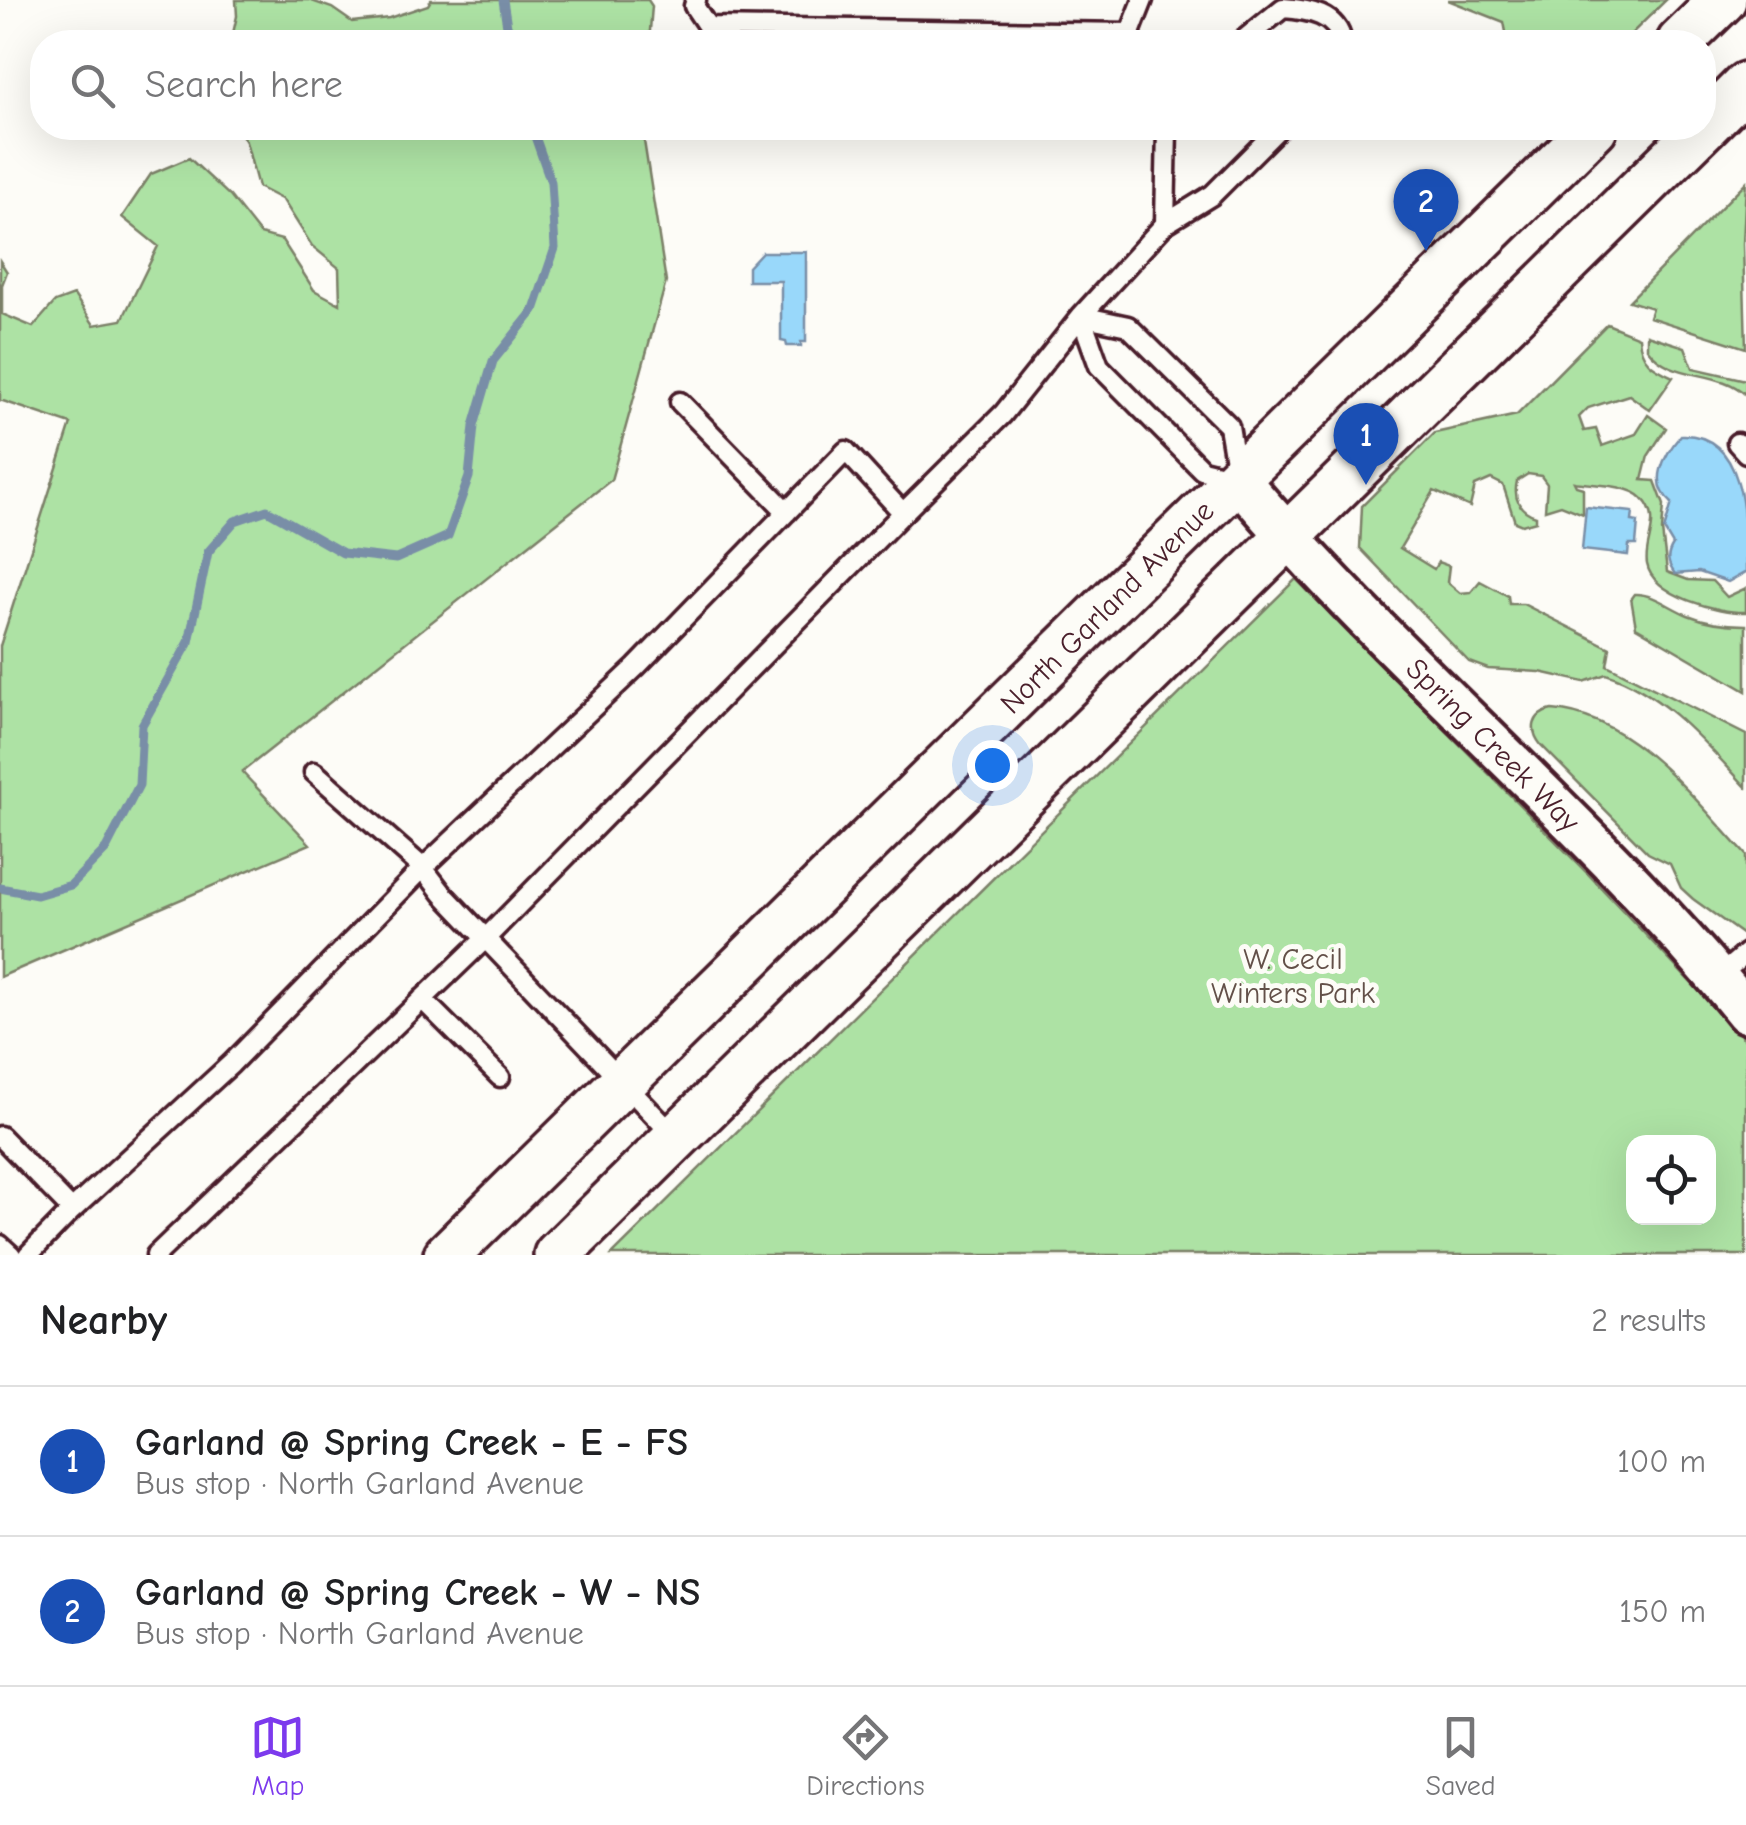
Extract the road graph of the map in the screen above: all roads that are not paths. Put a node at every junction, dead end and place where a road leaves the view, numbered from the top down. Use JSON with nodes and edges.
{"nodes":[{"id":1,"x":696,"y":0,"type":"edge"},
{"id":2,"x":1143,"y":0,"type":"edge"},
{"id":3,"x":1723,"y":0,"type":"edge"},
{"id":4,"x":824,"y":30,"type":"edge"},
{"id":5,"x":1134,"y":30,"type":"edge"},
{"id":6,"x":1256,"y":30,"type":"edge"},
{"id":7,"x":1340,"y":30,"type":"edge"},
{"id":8,"x":1692,"y":30,"type":"edge"},
{"id":9,"x":1746,"y":85,"type":"edge"},
{"id":10,"x":1716,"y":114,"type":"edge"},
{"id":11,"x":1166,"y":140,"type":"edge"},
{"id":12,"x":1266,"y":140,"type":"edge"},
{"id":13,"x":1582,"y":140,"type":"edge"},
{"id":14,"x":1690,"y":140,"type":"edge"},
{"id":15,"x":1165,"y":224,"type":"junction"},
{"id":16,"x":1080,"y":316,"type":"junction"},
{"id":17,"x":680,"y":402,"type":"dead end"},
{"id":18,"x":1238,"y":478,"type":"junction"},
{"id":19,"x":787,"y":512,"type":"junction"},
{"id":20,"x":903,"y":514,"type":"junction"},
{"id":21,"x":1287,"y":537,"type":"junction"},
{"id":22,"x":314,"y":772,"type":"dead end"},
{"id":23,"x":423,"y":868,"type":"junction"},
{"id":24,"x":485,"y":939,"type":"junction"},
{"id":25,"x":1738,"y":987,"type":"edge"},
{"id":26,"x":422,"y":1000,"type":"junction"},
{"id":27,"x":500,"y":1078,"type":"dead end"},
{"id":28,"x":623,"y":1083,"type":"junction"},
{"id":29,"x":0,"y":1136,"type":"edge"},
{"id":30,"x":676,"y":1138,"type":"junction"},
{"id":31,"x":72,"y":1210,"type":"junction"},
{"id":32,"x":46,"y":1236,"type":"junction"},
{"id":33,"x":0,"y":1245,"type":"edge"},
{"id":34,"x":12,"y":1255,"type":"edge"},
{"id":35,"x":28,"y":1255,"type":"edge"},
{"id":36,"x":51,"y":1255,"type":"edge"},
{"id":37,"x":156,"y":1255,"type":"edge"},
{"id":38,"x":448,"y":1255,"type":"edge"},
{"id":39,"x":557,"y":1255,"type":"edge"}],
"edges":[{"from":1,"to":4,"type":"lane"},
{"from":2,"to":5,"type":"lane"},
{"from":3,"to":8,"type":"main road"},
{"from":6,"to":7,"type":"lane"},
{"from":9,"to":10,"type":"main road"},
{"from":11,"to":15,"type":"lane"},
{"from":12,"to":15,"type":"lane"},
{"from":13,"to":18,"type":"main road","name":"North Garland Avenue"},
{"from":14,"to":21,"type":"main road"},
{"from":15,"to":16,"type":"lane"},
{"from":16,"to":18,"type":"lane"},
{"from":16,"to":18,"type":"lane"},
{"from":16,"to":20,"type":"lane"},
{"from":17,"to":19,"type":"lane"},
{"from":18,"to":21,"type":"street","name":"Spring Creek Way"},
{"from":18,"to":28,"type":"main road","name":"North Garland Avenue"},
{"from":19,"to":20,"type":"lane"},
{"from":19,"to":23,"type":"lane"},
{"from":20,"to":24,"type":"lane"},
{"from":21,"to":25,"type":"street","name":"Spring Creek Way"},
{"from":21,"to":30,"type":"main road"},
{"from":22,"to":23,"type":"lane"},
{"from":23,"to":24,"type":"lane"},
{"from":23,"to":31,"type":"lane"},
{"from":24,"to":26,"type":"lane"},
{"from":24,"to":28,"type":"lane"},
{"from":26,"to":27,"type":"lane"},
{"from":26,"to":37,"type":"lane"},
{"from":28,"to":30,"type":"lane"},
{"from":28,"to":38,"type":"main road","name":"North Garland Avenue"},
{"from":29,"to":31,"type":"lane"},
{"from":30,"to":39,"type":"main road"},
{"from":31,"to":32,"type":"lane"},
{"from":32,"to":35,"type":"lane"},
{"from":32,"to":36,"type":"lane"},
{"from":33,"to":34,"type":"lane"}]}
